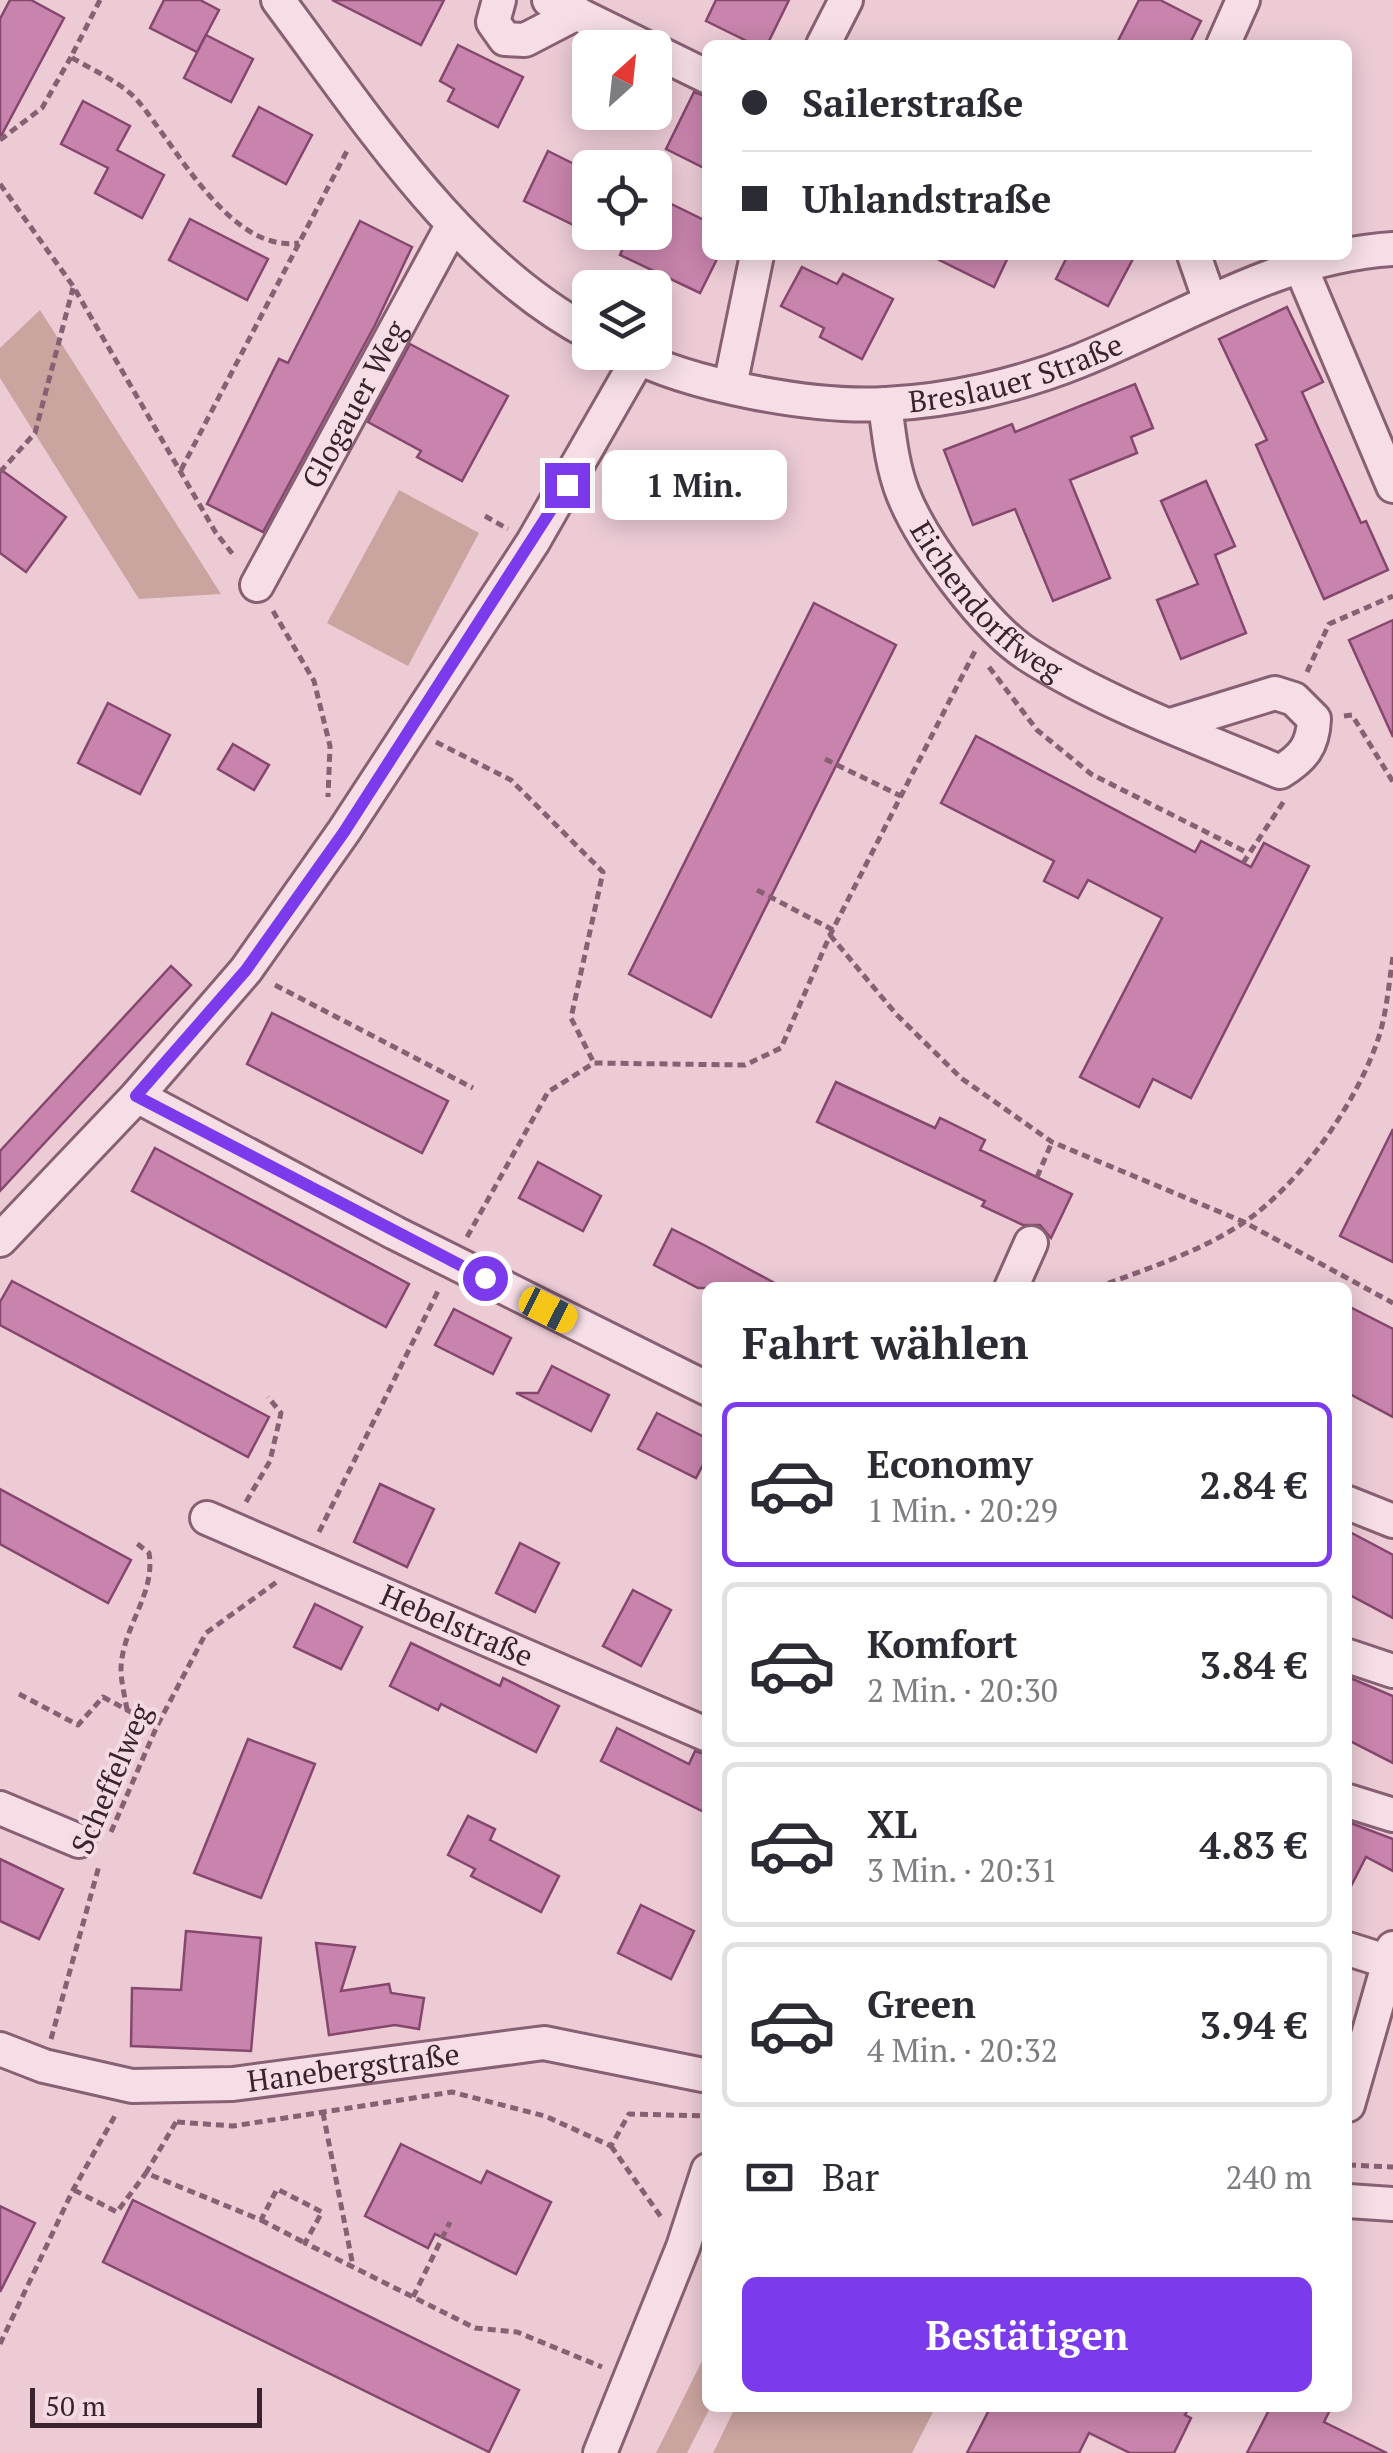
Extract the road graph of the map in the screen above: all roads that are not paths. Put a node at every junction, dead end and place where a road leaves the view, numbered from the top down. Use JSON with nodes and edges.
{"nodes":[{"id":1,"x":278,"y":0,"type":"edge"},
{"id":2,"x":499,"y":0,"type":"edge"},
{"id":3,"x":846,"y":0,"type":"edge"},
{"id":4,"x":1243,"y":0,"type":"edge"},
{"id":5,"x":563,"y":7,"type":"edge"},
{"id":6,"x":610,"y":30,"type":"edge"},
{"id":7,"x":826,"y":40,"type":"edge"},
{"id":8,"x":1225,"y":40,"type":"edge"},
{"id":9,"x":672,"y":60,"type":"edge"},
{"id":10,"x":702,"y":74,"type":"edge"},
{"id":11,"x":454,"y":224,"type":"junction"},
{"id":12,"x":1393,"y":249,"type":"edge"},
{"id":13,"x":1352,"y":255,"type":"edge"},
{"id":14,"x":756,"y":260,"type":"edge"},
{"id":15,"x":1196,"y":260,"type":"edge"},
{"id":16,"x":1319,"y":260,"type":"edge"},
{"id":17,"x":1299,"y":263,"type":"junction"},
{"id":18,"x":1210,"y":301,"type":"junction"},
{"id":19,"x":572,"y":324,"type":"edge"},
{"id":20,"x":625,"y":370,"type":"edge"},
{"id":21,"x":666,"y":370,"type":"edge"},
{"id":22,"x":730,"y":386,"type":"junction"},
{"id":23,"x":885,"y":404,"type":"junction"},
{"id":24,"x":1393,"y":486,"type":"edge"},
{"id":25,"x":257,"y":585,"type":"road end"},
{"id":26,"x":1171,"y":725,"type":"junction"},
{"id":27,"x":1302,"y":758,"type":"junction"},
{"id":28,"x":1282,"y":805,"type":"road end"},
{"id":29,"x":136,"y":1096,"type":"junction"},
{"id":30,"x":0,"y":1240,"type":"edge"},
{"id":31,"x":1031,"y":1243,"type":"dead end"},
{"id":32,"x":1014,"y":1282,"type":"edge"},
{"id":33,"x":702,"y":1386,"type":"edge"},
{"id":34,"x":1352,"y":1505,"type":"edge"},
{"id":35,"x":206,"y":1518,"type":"dead end"},
{"id":36,"x":1393,"y":1521,"type":"edge"},
{"id":37,"x":1352,"y":1657,"type":"edge"},
{"id":38,"x":1393,"y":1671,"type":"edge"},
{"id":39,"x":702,"y":1731,"type":"edge"},
{"id":40,"x":1352,"y":1802,"type":"edge"},
{"id":41,"x":0,"y":1808,"type":"edge"},
{"id":42,"x":1393,"y":1814,"type":"edge"},
{"id":43,"x":97,"y":1842,"type":"road end"},
{"id":44,"x":1352,"y":1950,"type":"edge"},
{"id":45,"x":1390,"y":1955,"type":"edge"},
{"id":46,"x":0,"y":2049,"type":"edge"},
{"id":47,"x":702,"y":2075,"type":"edge"},
{"id":48,"x":1352,"y":2091,"type":"edge"},
{"id":49,"x":702,"y":2188,"type":"edge"},
{"id":50,"x":1352,"y":2201,"type":"edge"},
{"id":51,"x":1393,"y":2204,"type":"edge"},
{"id":52,"x":600,"y":2453,"type":"edge"}],
"edges":[{"from":1,"to":11,"type":"street"},
{"from":2,"to":5,"type":"street"},
{"from":3,"to":7,"type":"street"},
{"from":4,"to":8,"type":"street"},
{"from":5,"to":6,"type":"street"},
{"from":9,"to":10,"type":"street"},
{"from":11,"to":19,"type":"street"},
{"from":11,"to":25,"type":"street","name":"Glogauer Weg"},
{"from":12,"to":13,"type":"street","name":"Breslauer Straße"},
{"from":14,"to":22,"type":"street"},
{"from":15,"to":18,"type":"street"},
{"from":16,"to":17,"type":"street","name":"Breslauer Straße"},
{"from":17,"to":18,"type":"street","name":"Breslauer Straße"},
{"from":17,"to":24,"type":"street"},
{"from":18,"to":23,"type":"street","name":"Breslauer Straße"},
{"from":20,"to":29,"type":"street"},
{"from":21,"to":22,"type":"street","name":"Breslauer Straße"},
{"from":22,"to":23,"type":"street","name":"Breslauer Straße"},
{"from":23,"to":26,"type":"street","name":"Eichendorffweg"},
{"from":26,"to":27,"type":"street","name":"Eichendorffweg"},
{"from":26,"to":27,"type":"street"},
{"from":27,"to":28,"type":"street"},
{"from":29,"to":30,"type":"street"},
{"from":29,"to":33,"type":"street"},
{"from":31,"to":32,"type":"street"},
{"from":34,"to":36,"type":"street"},
{"from":35,"to":39,"type":"street","name":"Hebelstraße"},
{"from":37,"to":38,"type":"street"},
{"from":40,"to":42,"type":"street"},
{"from":41,"to":43,"type":"street"},
{"from":44,"to":45,"type":"street"},
{"from":45,"to":48,"type":"street"},
{"from":46,"to":47,"type":"street","name":"Hanebergstraße"},
{"from":49,"to":52,"type":"street"},
{"from":50,"to":51,"type":"street"}]}
